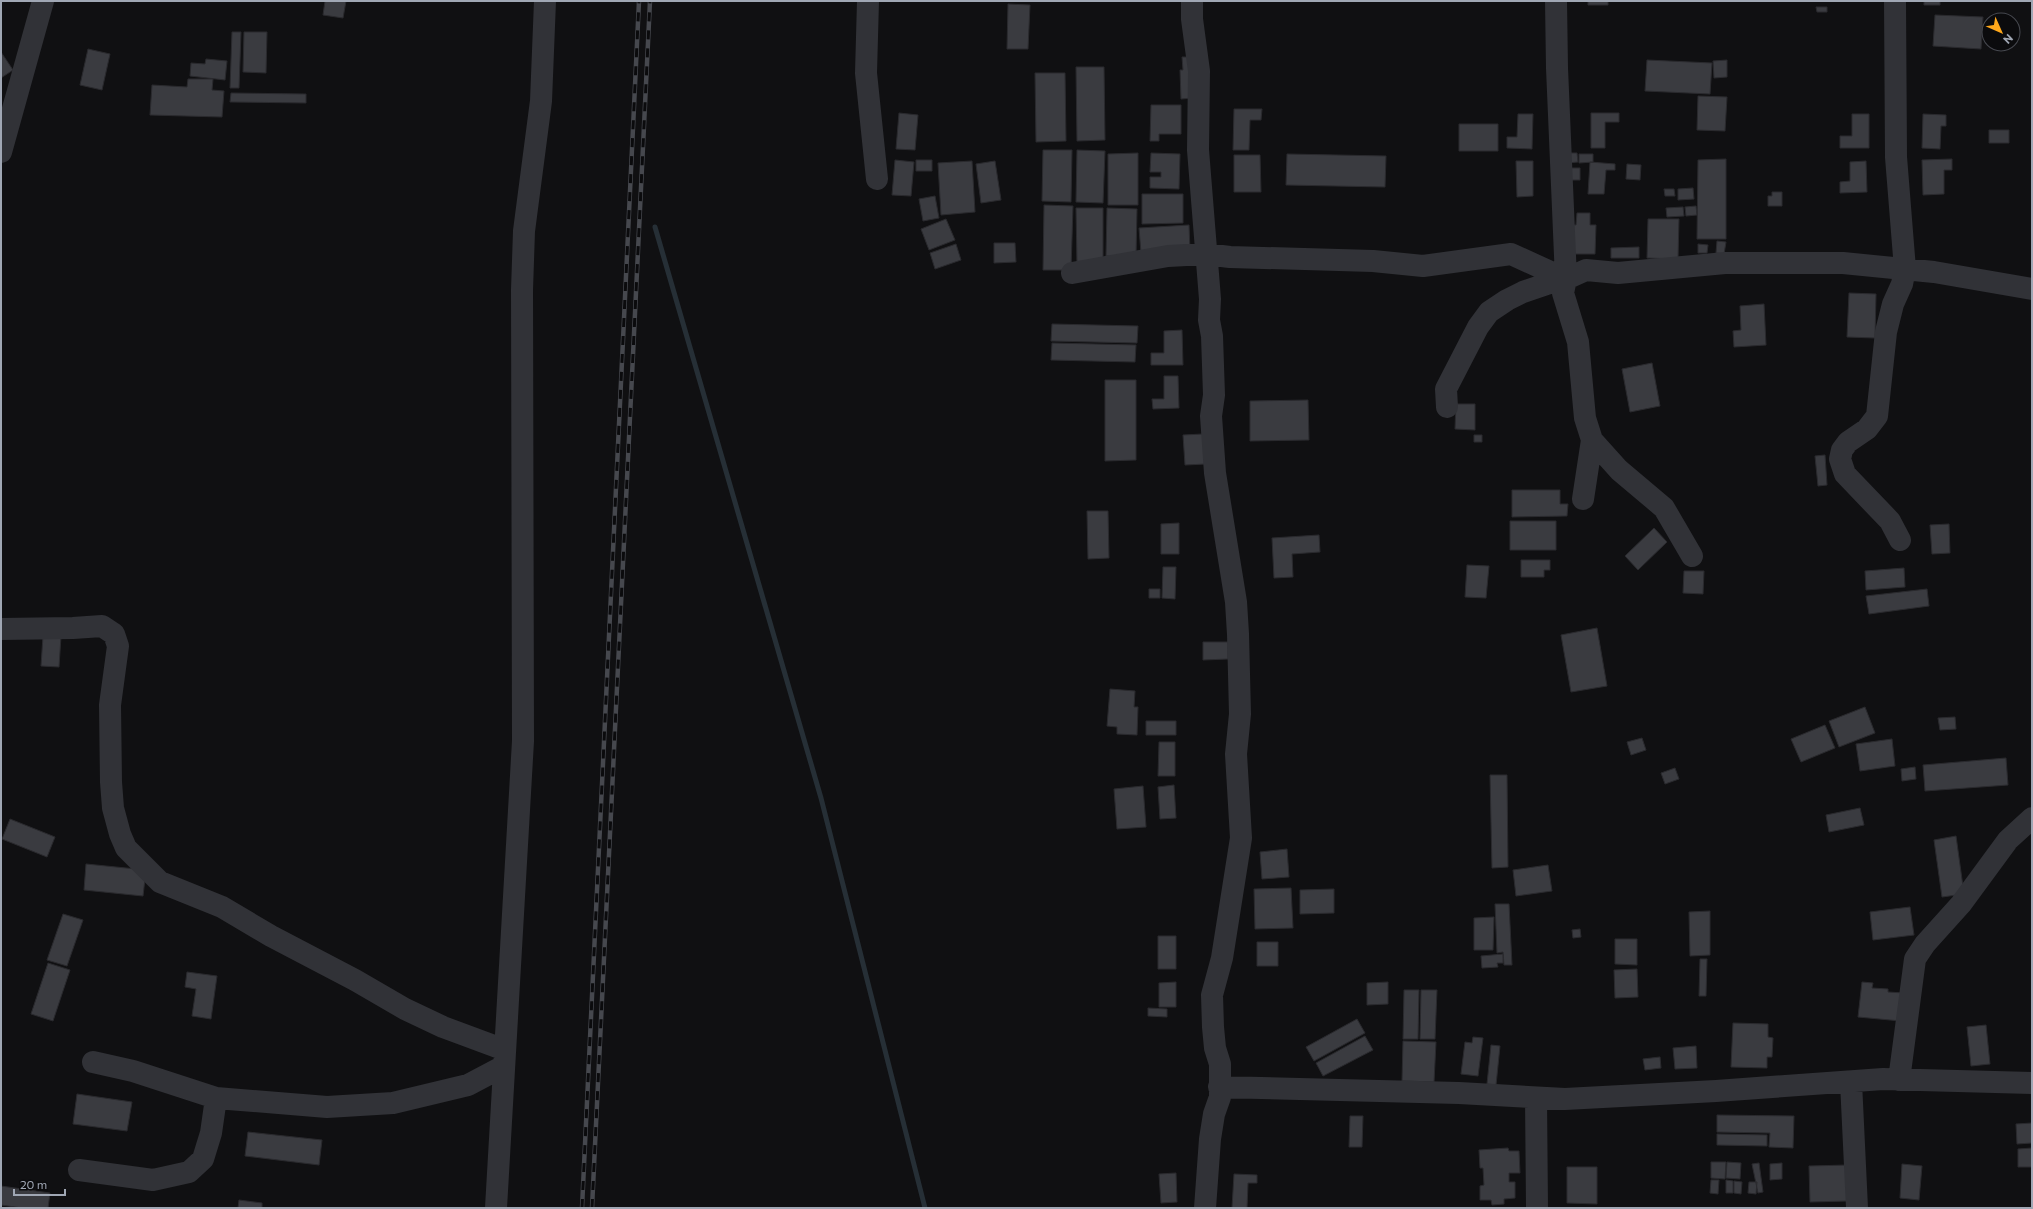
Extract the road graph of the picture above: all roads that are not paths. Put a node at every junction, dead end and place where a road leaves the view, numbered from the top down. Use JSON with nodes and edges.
{"nodes":[{"id":1,"x":43,"y":1,"type":"edge"},
{"id":2,"x":545,"y":1,"type":"edge"},
{"id":3,"x":868,"y":1,"type":"edge"},
{"id":4,"x":1192,"y":1,"type":"edge"},
{"id":5,"x":1556,"y":1,"type":"edge"},
{"id":6,"x":1895,"y":1,"type":"edge"},
{"id":7,"x":1,"y":152,"type":"edge"},
{"id":8,"x":877,"y":179,"type":"dead end"},
{"id":9,"x":1205,"y":254,"type":"junction"},
{"id":10,"x":1906,"y":268,"type":"junction"},
{"id":11,"x":1072,"y":273,"type":"dead end"},
{"id":12,"x":1565,"y":279,"type":"junction"},
{"id":13,"x":2032,"y":289,"type":"edge"},
{"id":14,"x":1447,"y":407,"type":"dead end"},
{"id":15,"x":1592,"y":440,"type":"junction"},
{"id":16,"x":1583,"y":499,"type":"dead end"},
{"id":17,"x":1900,"y":540,"type":"dead end"},
{"id":18,"x":1692,"y":556,"type":"dead end"},
{"id":19,"x":1,"y":629,"type":"edge"},
{"id":20,"x":2032,"y":818,"type":"edge"},
{"id":21,"x":504,"y":1058,"type":"junction"},
{"id":22,"x":93,"y":1062,"type":"dead end"},
{"id":23,"x":1899,"y":1080,"type":"junction"},
{"id":24,"x":1851,"y":1082,"type":"junction"},
{"id":25,"x":2032,"y":1084,"type":"edge"},
{"id":26,"x":1219,"y":1087,"type":"junction"},
{"id":27,"x":216,"y":1098,"type":"junction"},
{"id":28,"x":1536,"y":1098,"type":"junction"},
{"id":29,"x":79,"y":1170,"type":"dead end"},
{"id":30,"x":496,"y":1208,"type":"edge"},
{"id":31,"x":1205,"y":1208,"type":"edge"},
{"id":32,"x":1537,"y":1208,"type":"edge"},
{"id":33,"x":1857,"y":1208,"type":"edge"}],
"edges":[{"from":1,"to":7,"type":"street"},
{"from":2,"to":21,"type":"street"},
{"from":3,"to":8,"type":"street"},
{"from":4,"to":9,"type":"street"},
{"from":5,"to":12,"type":"street"},
{"from":6,"to":10,"type":"street"},
{"from":9,"to":11,"type":"street"},
{"from":9,"to":12,"type":"street"},
{"from":9,"to":26,"type":"street"},
{"from":10,"to":12,"type":"street"},
{"from":10,"to":13,"type":"street"},
{"from":10,"to":17,"type":"street"},
{"from":12,"to":14,"type":"street"},
{"from":12,"to":15,"type":"street"},
{"from":15,"to":16,"type":"street"},
{"from":15,"to":18,"type":"street"},
{"from":19,"to":21,"type":"street"},
{"from":20,"to":23,"type":"street"},
{"from":21,"to":27,"type":"street"},
{"from":21,"to":30,"type":"street"},
{"from":22,"to":27,"type":"street"},
{"from":23,"to":24,"type":"street"},
{"from":23,"to":25,"type":"street"},
{"from":24,"to":28,"type":"street"},
{"from":24,"to":33,"type":"street"},
{"from":26,"to":28,"type":"street"},
{"from":26,"to":31,"type":"street"},
{"from":27,"to":29,"type":"street"},
{"from":28,"to":32,"type":"street"}]}
